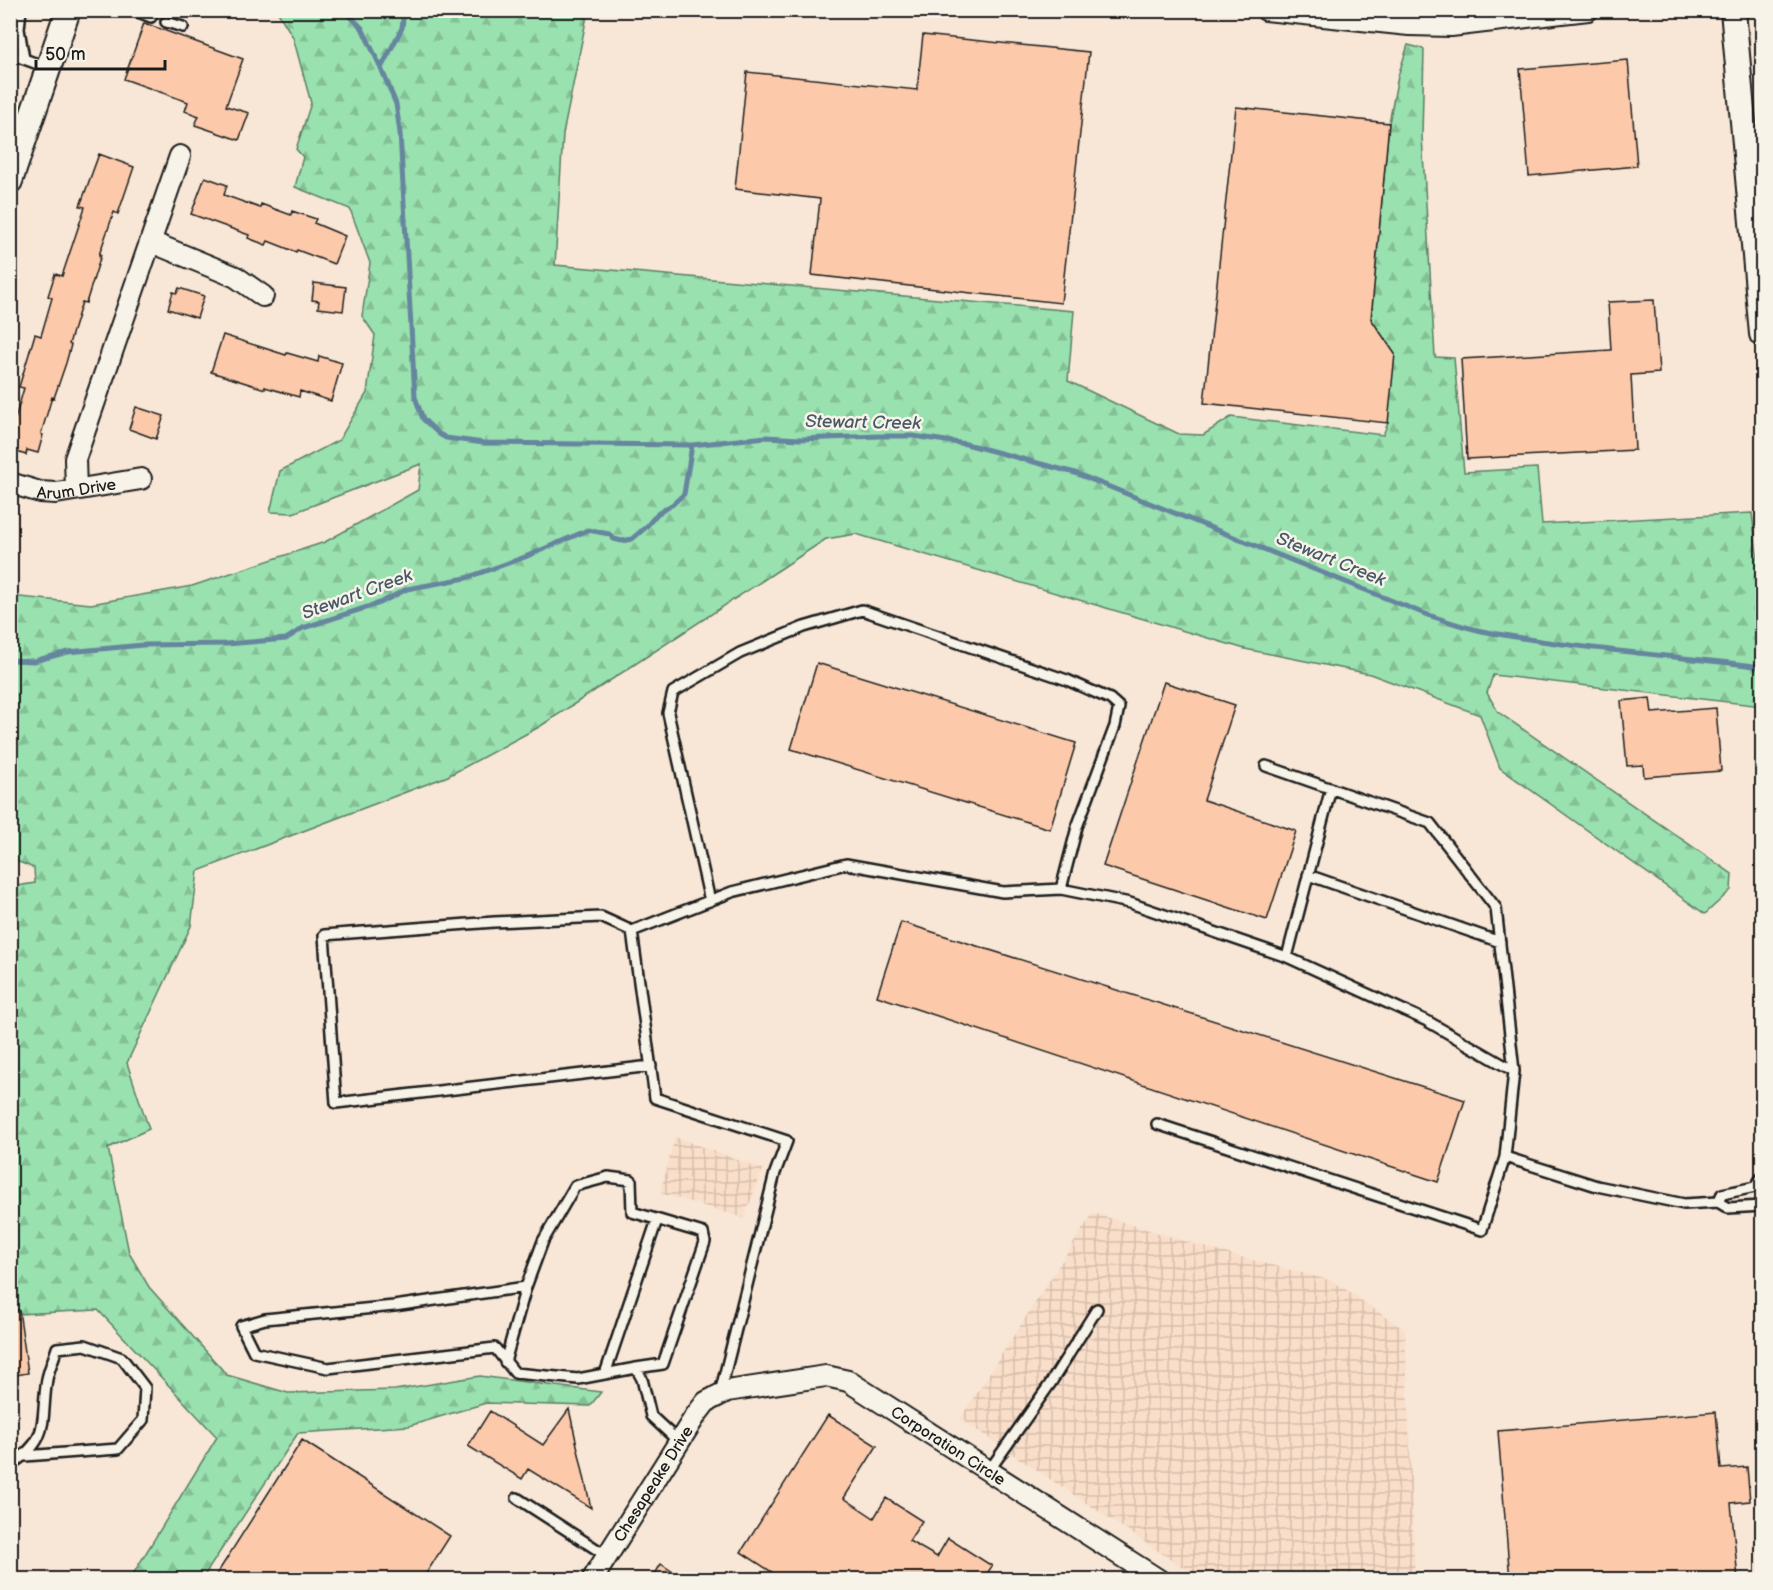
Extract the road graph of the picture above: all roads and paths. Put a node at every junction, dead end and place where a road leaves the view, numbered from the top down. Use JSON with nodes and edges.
{"nodes":[{"id":1,"x":21,"y":10,"type":"edge"},
{"id":2,"x":68,"y":10,"type":"edge"},
{"id":3,"x":133,"y":10,"type":"edge"},
{"id":4,"x":1266,"y":10,"type":"edge"},
{"id":5,"x":1588,"y":10,"type":"edge"},
{"id":6,"x":1733,"y":10,"type":"edge"},
{"id":7,"x":151,"y":17,"type":"dead end"},
{"id":8,"x":166,"y":22,"type":"dead end"},
{"id":9,"x":183,"y":27,"type":"dead end"},
{"id":10,"x":10,"y":54,"type":"edge"},
{"id":11,"x":24,"y":59,"type":"junction"},
{"id":12,"x":48,"y":68,"type":"junction"},
{"id":13,"x":180,"y":156,"type":"dead end"},
{"id":14,"x":10,"y":181,"type":"edge"},
{"id":15,"x":150,"y":242,"type":"junction"},
{"id":16,"x":263,"y":296,"type":"dead end"},
{"id":17,"x":1762,"y":334,"type":"edge"},
{"id":18,"x":141,"y":479,"type":"dead end"},
{"id":19,"x":10,"y":483,"type":"edge"},
{"id":20,"x":76,"y":489,"type":"junction"},
{"id":21,"x":1266,"y":765,"type":"dead end"},
{"id":22,"x":1331,"y":788,"type":"junction"},
{"id":23,"x":1308,"y":875,"type":"junction"},
{"id":24,"x":1061,"y":889,"type":"junction"},
{"id":25,"x":710,"y":901,"type":"junction"},
{"id":26,"x":632,"y":931,"type":"junction"},
{"id":27,"x":1500,"y":942,"type":"junction"},
{"id":28,"x":1287,"y":957,"type":"junction"},
{"id":29,"x":651,"y":1066,"type":"junction"},
{"id":30,"x":1514,"y":1071,"type":"junction"},
{"id":31,"x":1157,"y":1124,"type":"dead end"},
{"id":32,"x":1505,"y":1157,"type":"junction"},
{"id":33,"x":1762,"y":1177,"type":"edge"},
{"id":34,"x":1759,"y":1186,"type":"edge"},
{"id":35,"x":1718,"y":1202,"type":"junction"},
{"id":36,"x":1762,"y":1206,"type":"edge"},
{"id":37,"x":657,"y":1220,"type":"junction"},
{"id":38,"x":526,"y":1287,"type":"junction"},
{"id":39,"x":1096,"y":1309,"type":"dead end"},
{"id":40,"x":505,"y":1362,"type":"junction"},
{"id":41,"x":636,"y":1368,"type":"junction"},
{"id":42,"x":605,"y":1374,"type":"junction"},
{"id":43,"x":720,"y":1394,"type":"junction"},
{"id":44,"x":679,"y":1442,"type":"junction"},
{"id":45,"x":25,"y":1456,"type":"junction"},
{"id":46,"x":10,"y":1465,"type":"edge"},
{"id":47,"x":988,"y":1472,"type":"junction"},
{"id":48,"x":517,"y":1498,"type":"dead end"},
{"id":49,"x":607,"y":1556,"type":"junction"},
{"id":50,"x":591,"y":1580,"type":"edge"},
{"id":51,"x":1159,"y":1580,"type":"edge"}],
"edges":[{"from":1,"to":11,"type":"lane"},
{"from":2,"to":12,"type":"street"},
{"from":3,"to":7,"type":"lane"},
{"from":4,"to":5,"type":"street"},
{"from":6,"to":17,"type":"street"},
{"from":8,"to":9,"type":"lane"},
{"from":10,"to":11,"type":"lane"},
{"from":11,"to":12,"type":"lane"},
{"from":12,"to":14,"type":"street"},
{"from":13,"to":15,"type":"street"},
{"from":15,"to":16,"type":"street"},
{"from":15,"to":20,"type":"street"},
{"from":18,"to":20,"type":"street","name":"Arum Drive"},
{"from":19,"to":20,"type":"street","name":"Arum Drive"},
{"from":21,"to":22,"type":"lane"},
{"from":22,"to":23,"type":"lane"},
{"from":22,"to":27,"type":"lane"},
{"from":23,"to":27,"type":"lane"},
{"from":23,"to":28,"type":"lane"},
{"from":24,"to":25,"type":"lane"},
{"from":24,"to":25,"type":"lane"},
{"from":24,"to":28,"type":"lane"},
{"from":25,"to":26,"type":"lane"},
{"from":26,"to":29,"type":"lane"},
{"from":26,"to":29,"type":"lane"},
{"from":27,"to":30,"type":"lane"},
{"from":28,"to":30,"type":"lane"},
{"from":29,"to":43,"type":"lane"},
{"from":30,"to":32,"type":"lane"},
{"from":31,"to":32,"type":"lane"},
{"from":32,"to":35,"type":"lane"},
{"from":33,"to":34,"type":"lane"},
{"from":34,"to":35,"type":"lane"},
{"from":35,"to":36,"type":"lane"},
{"from":37,"to":38,"type":"lane"},
{"from":37,"to":41,"type":"lane"},
{"from":37,"to":42,"type":"lane"},
{"from":38,"to":40,"type":"lane"},
{"from":38,"to":40,"type":"lane"},
{"from":39,"to":47,"type":"lane"},
{"from":40,"to":42,"type":"lane"},
{"from":41,"to":42,"type":"lane"},
{"from":41,"to":44,"type":"lane"},
{"from":43,"to":44,"type":"street","name":"Chesapeake Drive"},
{"from":43,"to":47,"type":"street","name":"Corporation Circle"},
{"from":44,"to":49,"type":"street","name":"Chesapeake Drive"},
{"from":45,"to":45,"type":"lane"},
{"from":45,"to":46,"type":"lane"},
{"from":47,"to":51,"type":"street","name":"Corporation Circle"},
{"from":48,"to":49,"type":"lane"},
{"from":49,"to":50,"type":"street","name":"Chesapeake Drive"}]}
